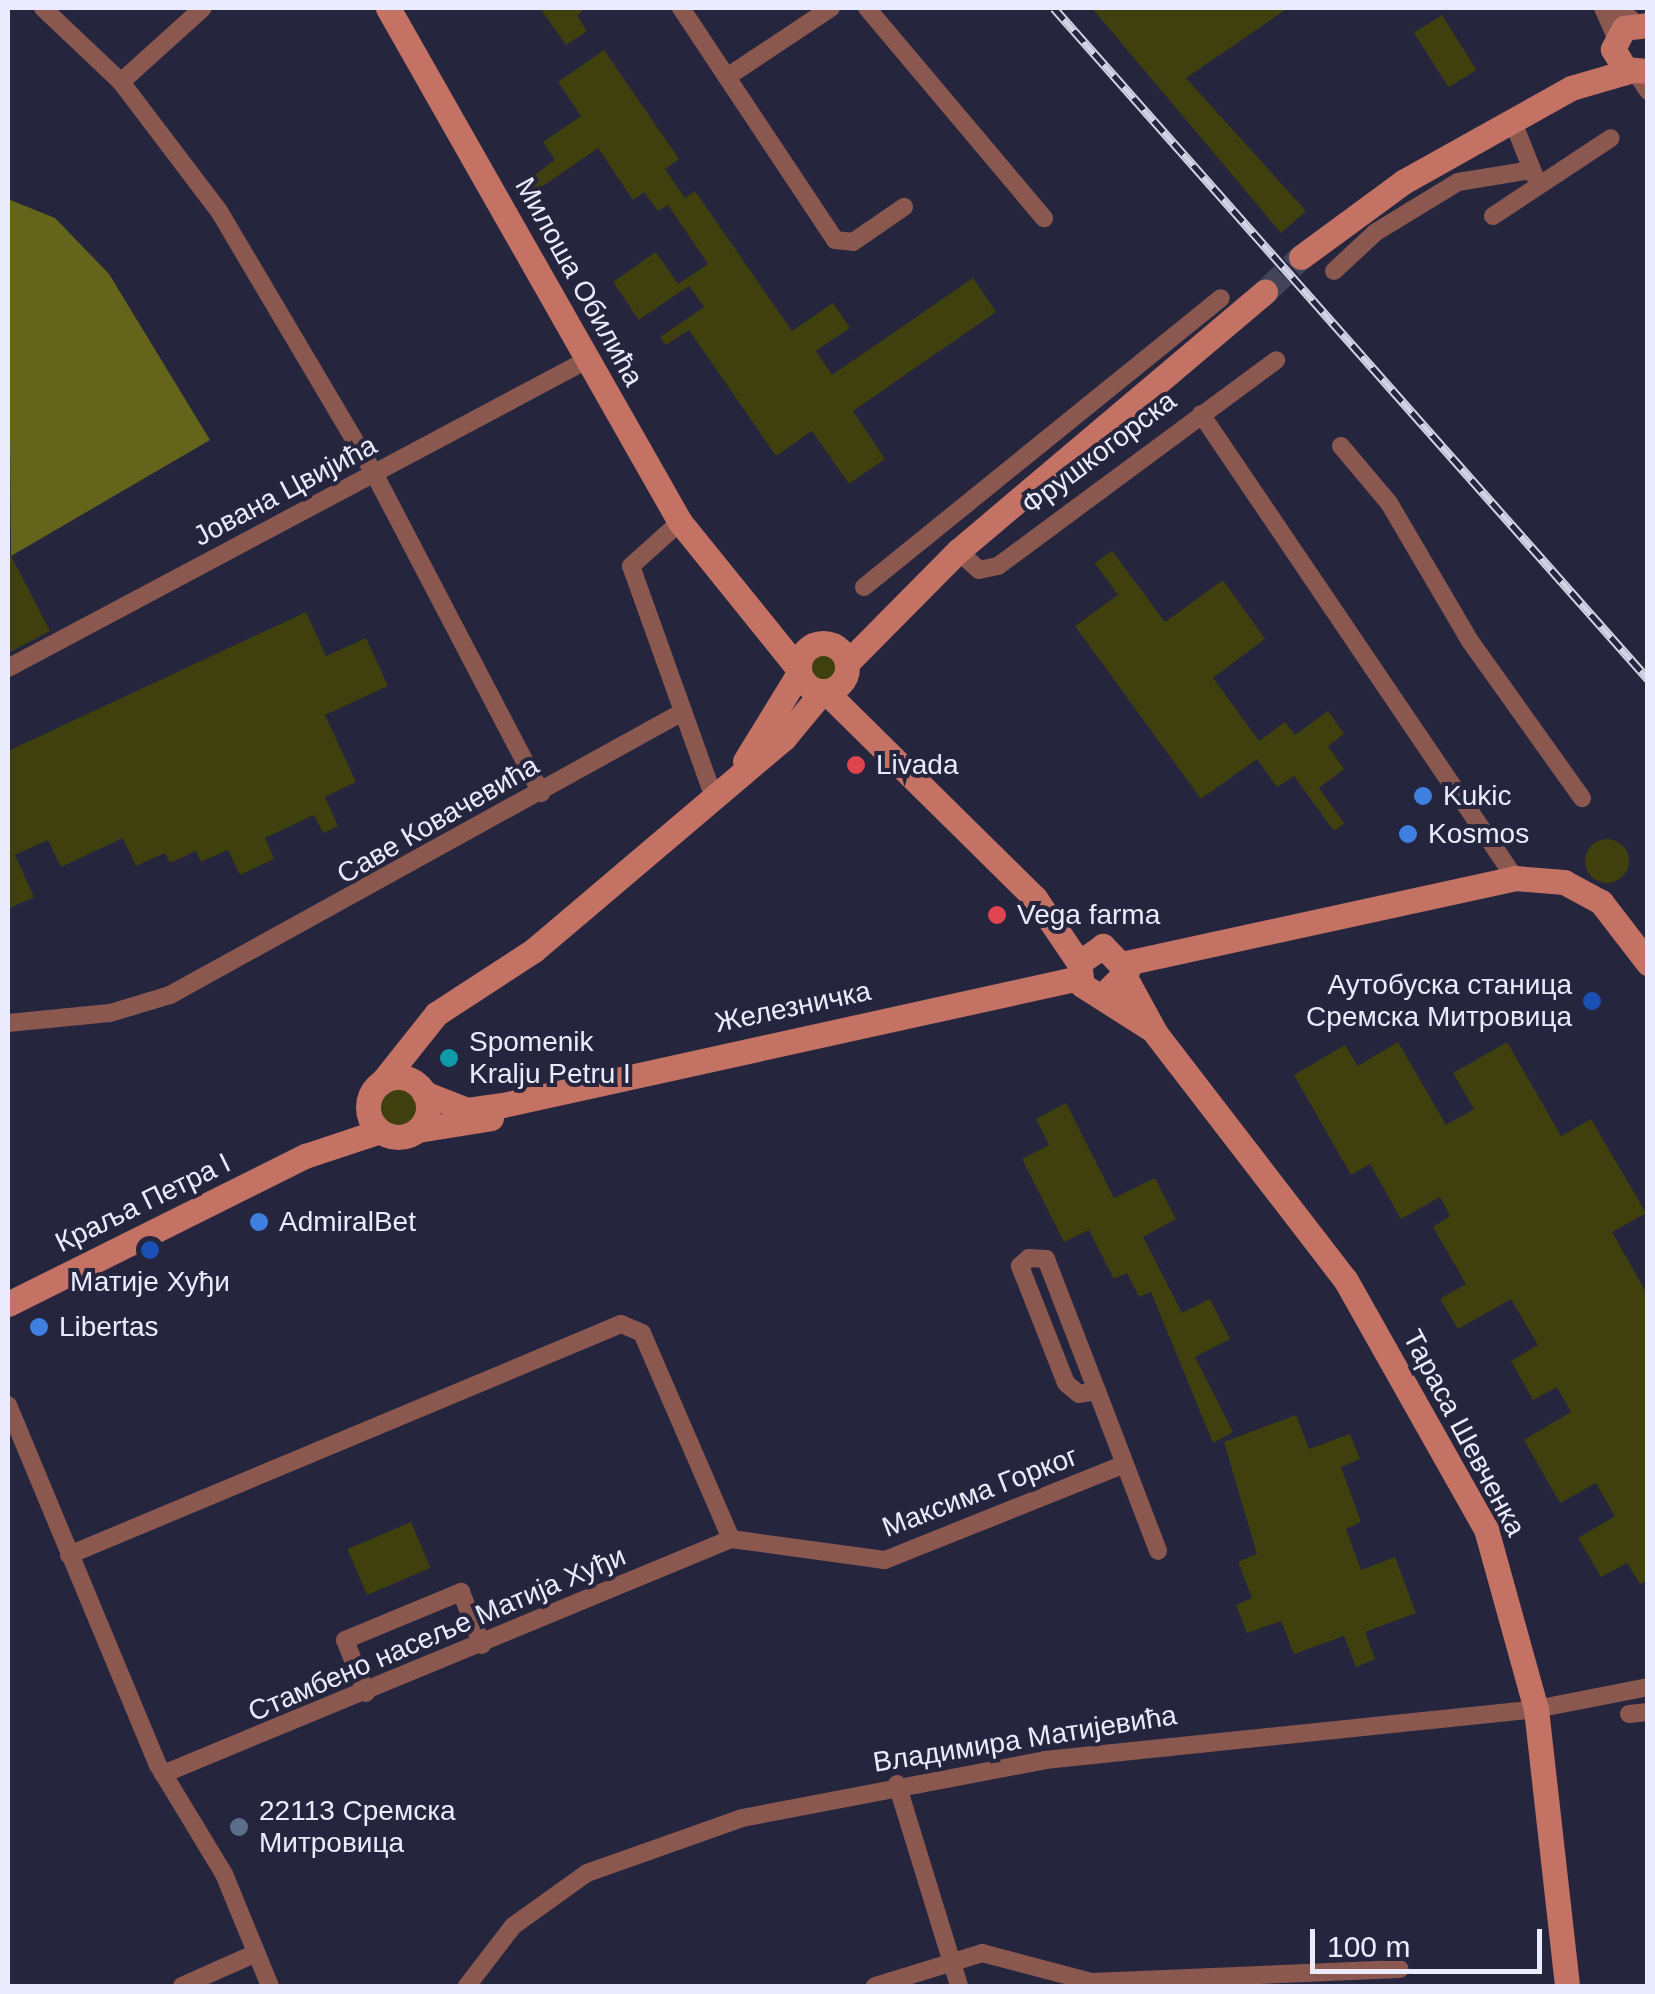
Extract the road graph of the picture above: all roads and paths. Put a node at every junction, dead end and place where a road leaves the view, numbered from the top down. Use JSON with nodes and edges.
{"nodes":[{"id":1,"x":43,"y":8,"type":"edge"},
{"id":2,"x":203,"y":8,"type":"edge"},
{"id":3,"x":388,"y":8,"type":"edge"},
{"id":4,"x":681,"y":8,"type":"edge"},
{"id":5,"x":830,"y":8,"type":"edge"},
{"id":6,"x":867,"y":8,"type":"edge"},
{"id":7,"x":1603,"y":8,"type":"edge"},
{"id":8,"x":1632,"y":26,"type":"edge"},
{"id":9,"x":727,"y":77,"type":"junction"},
{"id":10,"x":1640,"y":77,"type":"edge"},
{"id":11,"x":121,"y":82,"type":"junction"},
{"id":12,"x":1571,"y":88,"type":"junction"},
{"id":13,"x":1514,"y":122,"type":"junction"},
{"id":14,"x":1612,"y":138,"type":"dead end"},
{"id":15,"x":1535,"y":177,"type":"junction"},
{"id":16,"x":904,"y":206,"type":"dead end"},
{"id":17,"x":1493,"y":216,"type":"dead end"},
{"id":18,"x":1044,"y":218,"type":"dead end"},
{"id":19,"x":1301,"y":257,"type":"tunnel mouth"},
{"id":20,"x":1334,"y":272,"type":"dead end"},
{"id":21,"x":1265,"y":292,"type":"tunnel mouth"},
{"id":22,"x":1222,"y":298,"type":"dead end"},
{"id":23,"x":586,"y":360,"type":"junction"},
{"id":24,"x":1276,"y":360,"type":"dead end"},
{"id":25,"x":1201,"y":414,"type":"junction"},
{"id":26,"x":1046,"y":437,"type":"junction"},
{"id":27,"x":1341,"y":446,"type":"dead end"},
{"id":28,"x":1067,"y":464,"type":"junction"},
{"id":29,"x":375,"y":475,"type":"junction"},
{"id":30,"x":680,"y":522,"type":"junction"},
{"id":31,"x":958,"y":551,"type":"junction"},
{"id":32,"x":726,"y":581,"type":"junction"},
{"id":33,"x":925,"y":581,"type":"junction"},
{"id":34,"x":864,"y":587,"type":"dead end"},
{"id":35,"x":822,"y":643,"type":"junction"},
{"id":36,"x":8,"y":668,"type":"edge"},
{"id":37,"x":846,"y":668,"type":"junction"},
{"id":38,"x":799,"y":671,"type":"junction"},
{"id":39,"x":824,"y":691,"type":"junction"},
{"id":40,"x":678,"y":714,"type":"junction"},
{"id":41,"x":886,"y":748,"type":"junction"},
{"id":42,"x":741,"y":770,"type":"junction"},
{"id":43,"x":541,"y":793,"type":"junction"},
{"id":44,"x":714,"y":795,"type":"junction"},
{"id":45,"x":1582,"y":798,"type":"dead end"},
{"id":46,"x":1515,"y":878,"type":"junction"},
{"id":47,"x":1035,"y":898,"type":"junction"},
{"id":48,"x":1103,"y":946,"type":"junction"},
{"id":49,"x":1648,"y":963,"type":"edge"},
{"id":50,"x":1079,"y":971,"type":"junction"},
{"id":51,"x":1126,"y":971,"type":"junction"},
{"id":52,"x":468,"y":994,"type":"junction"},
{"id":53,"x":1102,"y":996,"type":"junction"},
{"id":54,"x":8,"y":1023,"type":"edge"},
{"id":55,"x":1156,"y":1034,"type":"junction"},
{"id":56,"x":422,"y":1090,"type":"junction"},
{"id":57,"x":376,"y":1092,"type":"junction"},
{"id":58,"x":522,"y":1102,"type":"junction"},
{"id":59,"x":418,"y":1130,"type":"junction"},
{"id":60,"x":380,"y":1131,"type":"junction"},
{"id":61,"x":305,"y":1156,"type":"junction"},
{"id":62,"x":8,"y":1304,"type":"edge"},
{"id":63,"x":1097,"y":1391,"type":"junction"},
{"id":64,"x":8,"y":1405,"type":"edge"},
{"id":65,"x":16,"y":1457,"type":"edge"},
{"id":66,"x":1125,"y":1464,"type":"junction"},
{"id":67,"x":732,"y":1540,"type":"junction"},
{"id":68,"x":1158,"y":1552,"type":"dead end"},
{"id":69,"x":69,"y":1556,"type":"junction"},
{"id":70,"x":482,"y":1645,"type":"junction"},
{"id":71,"x":1648,"y":1686,"type":"edge"},
{"id":72,"x":366,"y":1694,"type":"junction"},
{"id":73,"x":1536,"y":1709,"type":"junction"},
{"id":74,"x":163,"y":1774,"type":"junction"},
{"id":75,"x":897,"y":1784,"type":"junction"},
{"id":76,"x":256,"y":1952,"type":"junction"},
{"id":77,"x":949,"y":1962,"type":"junction"},
{"id":78,"x":1400,"y":1970,"type":"dead end"},
{"id":79,"x":1336,"y":1980,"type":"edge"},
{"id":80,"x":182,"y":1986,"type":"edge"},
{"id":81,"x":270,"y":1986,"type":"edge"},
{"id":82,"x":468,"y":1986,"type":"edge"},
{"id":83,"x":875,"y":1986,"type":"edge"},
{"id":84,"x":959,"y":1986,"type":"edge"},
{"id":85,"x":1566,"y":1986,"type":"edge"}],
"edges":[{"from":1,"to":11,"type":"street"},
{"from":2,"to":11,"type":"street"},
{"from":3,"to":23,"type":"street","name":"Милоша Обилића"},
{"from":4,"to":9,"type":"street"},
{"from":5,"to":9,"type":"street"},
{"from":6,"to":18,"type":"street"},
{"from":7,"to":8,"type":"street"},
{"from":8,"to":10,"type":"street"},
{"from":8,"to":12,"type":"street"},
{"from":9,"to":16,"type":"street"},
{"from":10,"to":12,"type":"street"},
{"from":11,"to":29,"type":"street"},
{"from":12,"to":13,"type":"street"},
{"from":13,"to":15,"type":"street"},
{"from":13,"to":19,"type":"street"},
{"from":14,"to":15,"type":"street"},
{"from":15,"to":17,"type":"street"},
{"from":15,"to":20,"type":"street"},
{"from":21,"to":28,"type":"street","name":"Фрушкогорска"},
{"from":22,"to":26,"type":"street","name":"Фрушкогорска"},
{"from":23,"to":29,"type":"street","name":"Јована Цвијића"},
{"from":23,"to":30,"type":"street","name":"Милоша Обилића"},
{"from":24,"to":25,"type":"street","name":"Фрушкогорска"},
{"from":25,"to":31,"type":"street","name":"Фрушкогорска"},
{"from":25,"to":46,"type":"street"},
{"from":26,"to":28,"type":"street","name":"Фрушкогорска"},
{"from":26,"to":34,"type":"street","name":"Фрушкогорска"},
{"from":27,"to":45,"type":"street"},
{"from":28,"to":31,"type":"street","name":"Фрушкогорска"},
{"from":29,"to":36,"type":"street","name":"Јована Цвијића"},
{"from":29,"to":43,"type":"street"},
{"from":30,"to":32,"type":"street","name":"Милоша Обилића"},
{"from":30,"to":40,"type":"street"},
{"from":31,"to":33,"type":"street","name":"Фрушкогорска"},
{"from":32,"to":35,"type":"street","name":"Милоша Обилића"},
{"from":32,"to":38,"type":"street","name":"Милоша Обилића"},
{"from":33,"to":35,"type":"street","name":"Фрушкогорска"},
{"from":33,"to":37,"type":"street","name":"Фрушкогорска"},
{"from":35,"to":37,"type":"street"},
{"from":35,"to":38,"type":"street","name":"Фрушкогорска"},
{"from":37,"to":39,"type":"street","name":"Фрушкогорска"},
{"from":37,"to":41,"type":"street"},
{"from":38,"to":39,"type":"street","name":"Милоша Обилића"},
{"from":38,"to":42,"type":"street"},
{"from":39,"to":41,"type":"street","name":"Милоша Обилића"},
{"from":39,"to":42,"type":"street"},
{"from":40,"to":43,"type":"street","name":"Саве Ковачевића"},
{"from":40,"to":44,"type":"street"},
{"from":41,"to":47,"type":"street"},
{"from":42,"to":44,"type":"street"},
{"from":43,"to":54,"type":"street","name":"Саве Ковачевића"},
{"from":44,"to":52,"type":"street"},
{"from":46,"to":49,"type":"street"},
{"from":46,"to":51,"type":"street"},
{"from":47,"to":48,"type":"street"},
{"from":47,"to":50,"type":"street","name":"Тараса Шевченка"},
{"from":48,"to":50,"type":"street"},
{"from":48,"to":51,"type":"street"},
{"from":50,"to":53,"type":"street","name":"Тараса Шевченка"},
{"from":50,"to":58,"type":"street","name":"Железничка"},
{"from":51,"to":53,"type":"street"},
{"from":51,"to":55,"type":"street","name":"Тараса Шевченка"},
{"from":52,"to":56,"type":"street"},
{"from":52,"to":57,"type":"street"},
{"from":53,"to":55,"type":"street","name":"Тараса Шевченка"},
{"from":55,"to":73,"type":"street","name":"Тараса Шевченка"},
{"from":56,"to":57,"type":"street","name":"Железничка"},
{"from":56,"to":58,"type":"street","name":"Железничка"},
{"from":56,"to":59,"type":"street"},
{"from":57,"to":60,"type":"street"},
{"from":57,"to":61,"type":"street","name":"Краља Петра I"},
{"from":58,"to":59,"type":"street","name":"Железничка"},
{"from":59,"to":60,"type":"street","name":"Железничка"},
{"from":60,"to":61,"type":"street","name":"Краља Петра I"},
{"from":61,"to":62,"type":"street","name":"Краља Петра I"},
{"from":63,"to":63,"type":"street"},
{"from":63,"to":66,"type":"street"},
{"from":64,"to":65,"type":"street"},
{"from":65,"to":69,"type":"street"},
{"from":66,"to":67,"type":"street","name":"Максима Горког"},
{"from":66,"to":68,"type":"street"},
{"from":67,"to":69,"type":"street"},
{"from":67,"to":70,"type":"street","name":"Стамбено насеље Матија Хуђи"},
{"from":69,"to":74,"type":"street"},
{"from":70,"to":72,"type":"street","name":"Стамбено насеље Матија Хуђи"},
{"from":70,"to":72,"type":"street"},
{"from":71,"to":73,"type":"street","name":"Владимира Матијевића"},
{"from":72,"to":74,"type":"street","name":"Стамбено насеље Матија Хуђи"},
{"from":73,"to":75,"type":"street","name":"Владимира Матијевића"},
{"from":73,"to":85,"type":"street","name":"Тараса Шевченка"},
{"from":74,"to":76,"type":"street"},
{"from":75,"to":77,"type":"street"},
{"from":75,"to":82,"type":"street","name":"Владимира Матијевића"},
{"from":76,"to":80,"type":"street"},
{"from":76,"to":81,"type":"street"},
{"from":77,"to":79,"type":"street"},
{"from":77,"to":83,"type":"street"},
{"from":77,"to":84,"type":"street"},
{"from":78,"to":79,"type":"street"}]}
